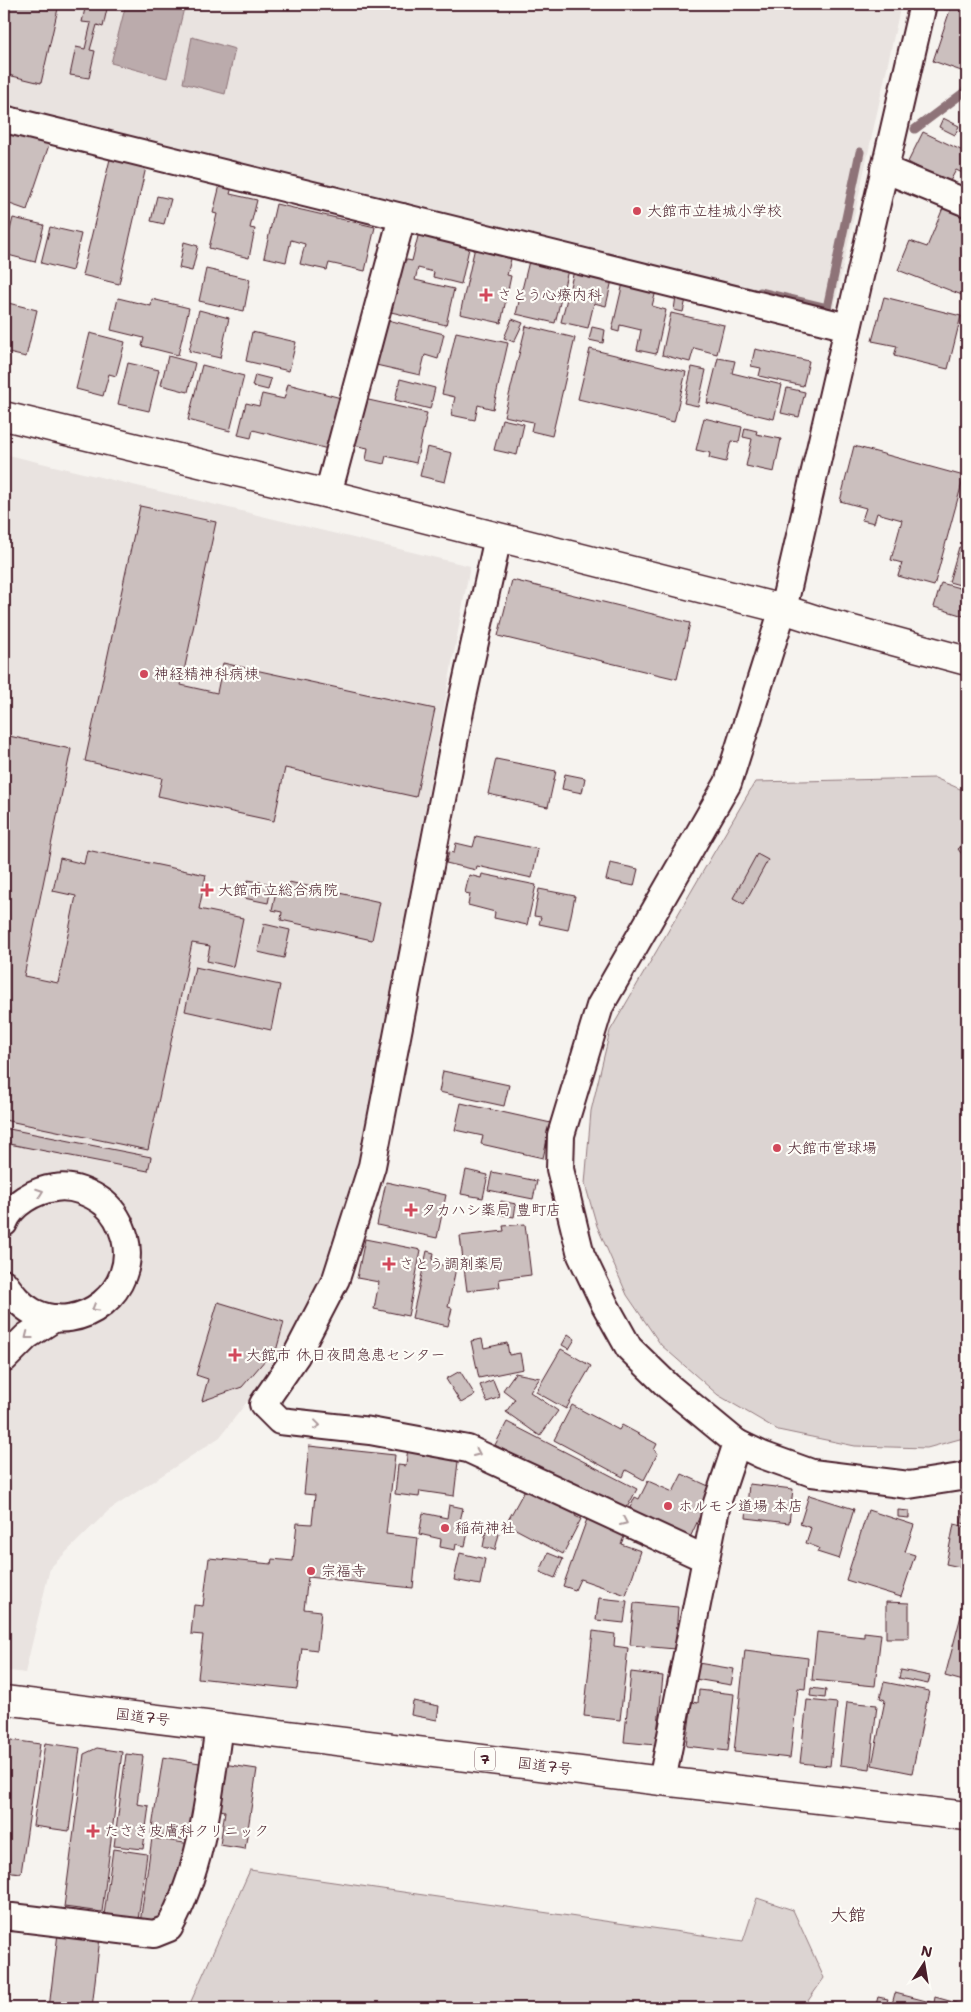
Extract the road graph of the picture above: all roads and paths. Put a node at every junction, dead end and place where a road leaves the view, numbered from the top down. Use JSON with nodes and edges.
{"nodes":[{"id":1,"x":923,"y":4,"type":"edge"},
{"id":2,"x":4,"y":119,"type":"edge"},
{"id":3,"x":884,"y":169,"type":"junction"},
{"id":4,"x":967,"y":203,"type":"edge"},
{"id":5,"x":402,"y":217,"type":"junction"},
{"id":6,"x":848,"y":327,"type":"junction"},
{"id":7,"x":4,"y":416,"type":"edge"},
{"id":8,"x":328,"y":494,"type":"junction"},
{"id":9,"x":498,"y":536,"type":"junction"},
{"id":10,"x":783,"y":608,"type":"junction"},
{"id":11,"x":967,"y":661,"type":"edge"},
{"id":12,"x":4,"y":1223,"type":"edge"},
{"id":13,"x":4,"y":1283,"type":"edge"},
{"id":14,"x":55,"y":1318,"type":"junction"},
{"id":15,"x":4,"y":1359,"type":"edge"},
{"id":16,"x":737,"y":1443,"type":"junction"},
{"id":17,"x":967,"y":1476,"type":"edge"},
{"id":18,"x":706,"y":1560,"type":"junction"},
{"id":19,"x":4,"y":1700,"type":"edge"},
{"id":20,"x":219,"y":1726,"type":"junction"},
{"id":21,"x":662,"y":1781,"type":"junction"},
{"id":22,"x":967,"y":1816,"type":"edge"},
{"id":23,"x":12,"y":1917,"type":"dead end"}],
"edges":[{"from":1,"to":3,"type":"street"},
{"from":2,"to":5,"type":"street"},
{"from":3,"to":4,"type":"street"},
{"from":3,"to":6,"type":"street"},
{"from":5,"to":6,"type":"street"},
{"from":5,"to":8,"type":"street"},
{"from":6,"to":10,"type":"street"},
{"from":7,"to":8,"type":"main road"},
{"from":8,"to":9,"type":"main road"},
{"from":9,"to":10,"type":"main road"},
{"from":9,"to":18,"type":"street","one_way":true},
{"from":10,"to":11,"type":"main road"},
{"from":10,"to":16,"type":"street"},
{"from":12,"to":14,"type":"street","one_way":true},
{"from":13,"to":14,"type":"street"},
{"from":14,"to":15,"type":"street","one_way":true},
{"from":16,"to":17,"type":"street"},
{"from":16,"to":18,"type":"street"},
{"from":18,"to":21,"type":"street"},
{"from":19,"to":20,"type":"main road","name":"国道7号","number":"7"},
{"from":20,"to":21,"type":"main road","name":"国道7号","number":"7"},
{"from":20,"to":23,"type":"street"},
{"from":21,"to":22,"type":"main road","name":"国道7号","number":"7"}]}
